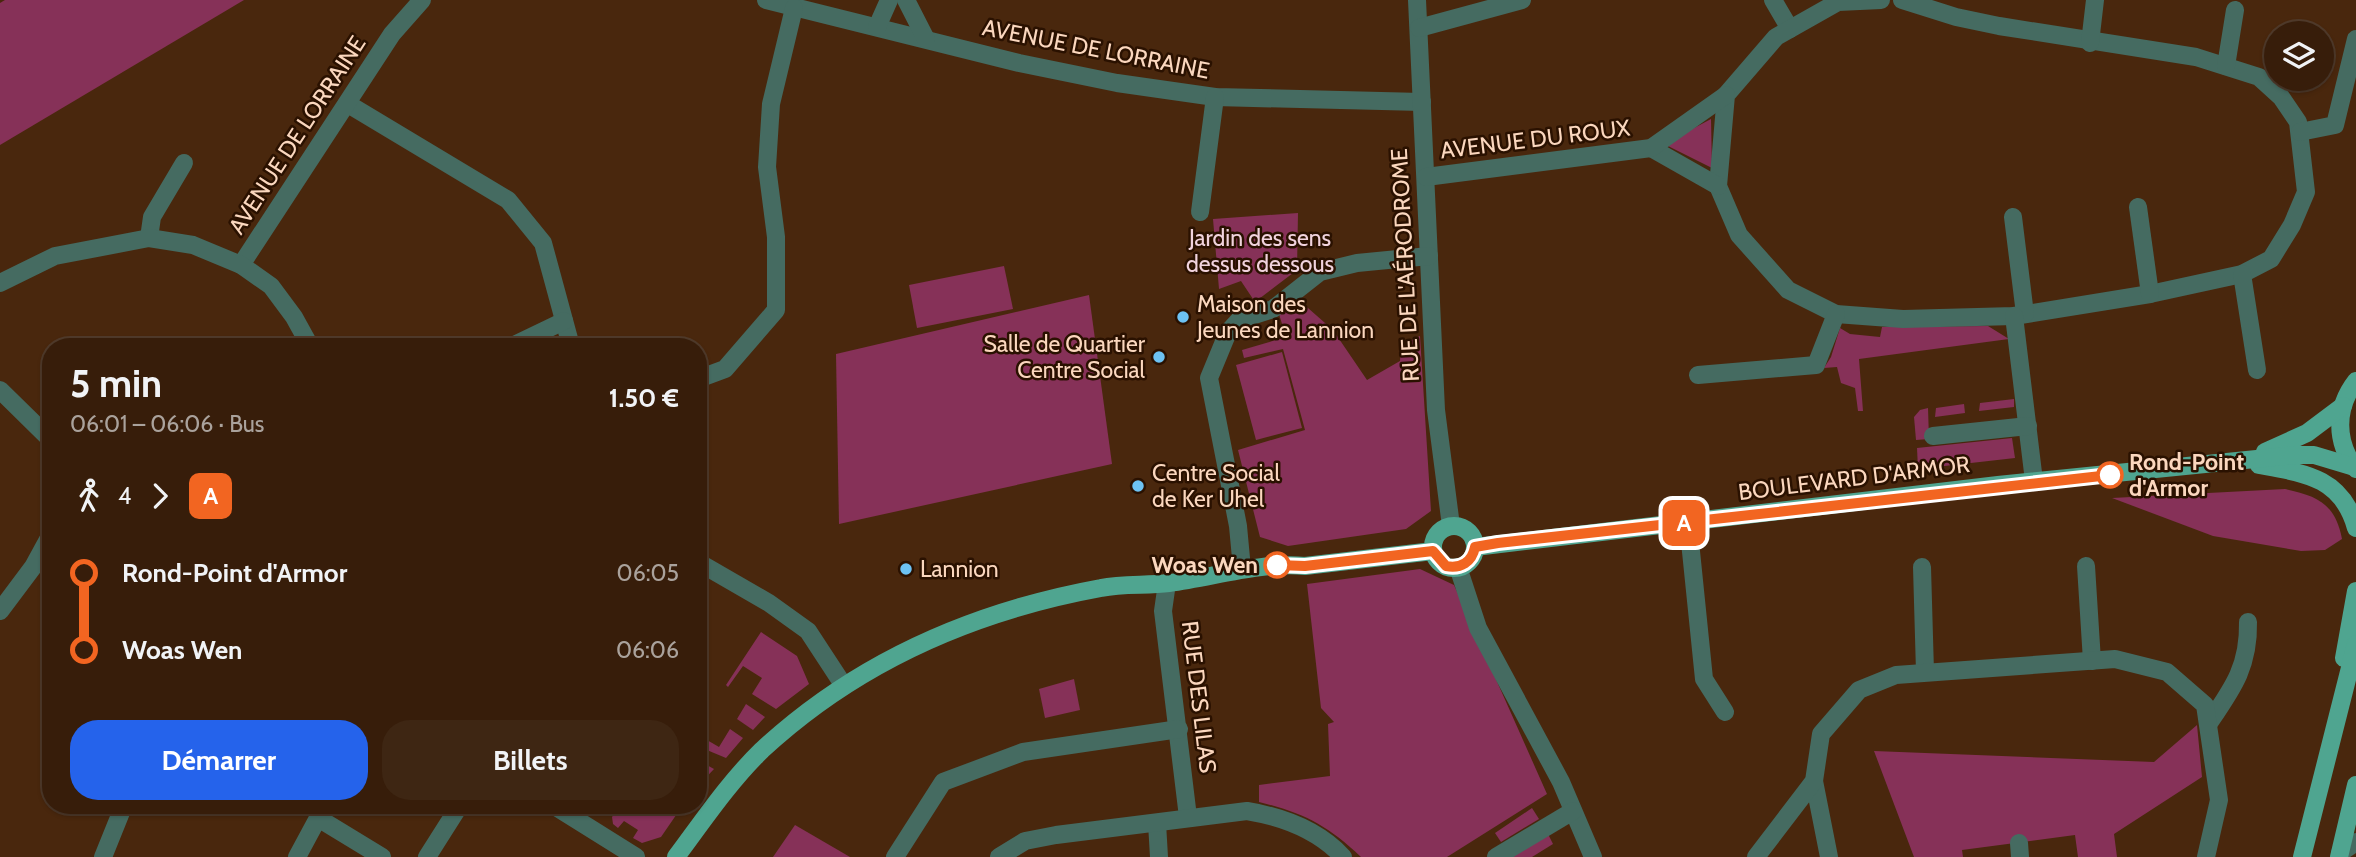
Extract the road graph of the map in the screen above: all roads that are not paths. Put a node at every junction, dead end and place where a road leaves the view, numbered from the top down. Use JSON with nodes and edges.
{"nodes":[{"id":1,"x":422,"y":0,"type":"edge"},
{"id":2,"x":766,"y":0,"type":"edge"},
{"id":3,"x":889,"y":0,"type":"edge"},
{"id":4,"x":906,"y":0,"type":"edge"},
{"id":5,"x":1417,"y":0,"type":"edge"},
{"id":6,"x":1522,"y":0,"type":"edge"},
{"id":7,"x":1773,"y":0,"type":"edge"},
{"id":8,"x":1881,"y":0,"type":"edge"},
{"id":9,"x":1902,"y":0,"type":"edge"},
{"id":10,"x":2095,"y":0,"type":"edge"},
{"id":11,"x":794,"y":8,"type":"junction"},
{"id":12,"x":2235,"y":10,"type":"dead end"},
{"id":13,"x":877,"y":27,"type":"junction"},
{"id":14,"x":1419,"y":28,"type":"junction"},
{"id":15,"x":1790,"y":29,"type":"junction"},
{"id":16,"x":926,"y":39,"type":"junction"},
{"id":17,"x":2356,"y":39,"type":"edge"},
{"id":18,"x":2090,"y":43,"type":"junction"},
{"id":19,"x":2226,"y":66,"type":"junction"},
{"id":20,"x":1726,"y":95,"type":"junction"},
{"id":21,"x":1215,"y":97,"type":"junction"},
{"id":22,"x":1422,"y":102,"type":"junction"},
{"id":23,"x":348,"y":104,"type":"junction"},
{"id":24,"x":2300,"y":132,"type":"junction"},
{"id":25,"x":1651,"y":148,"type":"junction"},
{"id":26,"x":184,"y":163,"type":"dead end"},
{"id":27,"x":1426,"y":177,"type":"junction"},
{"id":28,"x":1718,"y":186,"type":"junction"},
{"id":29,"x":2138,"y":207,"type":"dead end"},
{"id":30,"x":1200,"y":212,"type":"dead end"},
{"id":31,"x":2013,"y":217,"type":"dead end"},
{"id":32,"x":149,"y":237,"type":"junction"},
{"id":33,"x":1429,"y":256,"type":"junction"},
{"id":34,"x":241,"y":265,"type":"junction"},
{"id":35,"x":2242,"y":274,"type":"junction"},
{"id":36,"x":0,"y":283,"type":"edge"},
{"id":37,"x":2150,"y":294,"type":"junction"},
{"id":38,"x":1836,"y":314,"type":"junction"},
{"id":39,"x":2019,"y":315,"type":"junction"},
{"id":40,"x":564,"y":321,"type":"junction"},
{"id":41,"x":306,"y":338,"type":"edge"},
{"id":42,"x":529,"y":338,"type":"edge"},
{"id":43,"x":569,"y":338,"type":"edge"},
{"id":44,"x":2257,"y":370,"type":"dead end"},
{"id":45,"x":1698,"y":375,"type":"dead end"},
{"id":46,"x":707,"y":376,"type":"edge"},
{"id":47,"x":2356,"y":382,"type":"edge"},
{"id":48,"x":0,"y":390,"type":"edge"},
{"id":49,"x":2343,"y":406,"type":"junction"},
{"id":50,"x":2028,"y":426,"type":"junction"},
{"id":51,"x":42,"y":431,"type":"edge"},
{"id":52,"x":1933,"y":436,"type":"dead end"},
{"id":53,"x":2239,"y":462,"type":"junction"},
{"id":54,"x":2355,"y":468,"type":"edge"},
{"id":55,"x":2034,"y":481,"type":"junction"},
{"id":56,"x":1688,"y":522,"type":"junction"},
{"id":57,"x":1451,"y":526,"type":"junction"},
{"id":58,"x":2356,"y":528,"type":"edge"},
{"id":59,"x":1475,"y":547,"type":"junction"},
{"id":60,"x":42,"y":550,"type":"edge"},
{"id":61,"x":1433,"y":551,"type":"junction"},
{"id":62,"x":2086,"y":566,"type":"dead end"},
{"id":63,"x":707,"y":567,"type":"edge"},
{"id":64,"x":1458,"y":567,"type":"junction"},
{"id":65,"x":1922,"y":567,"type":"dead end"},
{"id":66,"x":1242,"y":569,"type":"junction"},
{"id":67,"x":1167,"y":583,"type":"junction"},
{"id":68,"x":2356,"y":591,"type":"edge"},
{"id":69,"x":1,"y":608,"type":"edge"},
{"id":70,"x":2248,"y":622,"type":"dead end"},
{"id":71,"x":2356,"y":644,"type":"edge"},
{"id":72,"x":2092,"y":661,"type":"junction"},
{"id":73,"x":1925,"y":672,"type":"junction"},
{"id":74,"x":844,"y":686,"type":"junction"},
{"id":75,"x":1725,"y":712,"type":"dead end"},
{"id":76,"x":2209,"y":723,"type":"junction"},
{"id":77,"x":1179,"y":729,"type":"junction"},
{"id":78,"x":2326,"y":758,"type":"junction"},
{"id":79,"x":1814,"y":781,"type":"junction"},
{"id":80,"x":2356,"y":787,"type":"edge"},
{"id":81,"x":1573,"y":811,"type":"junction"},
{"id":82,"x":120,"y":814,"type":"edge"},
{"id":83,"x":454,"y":814,"type":"edge"},
{"id":84,"x":567,"y":814,"type":"edge"},
{"id":85,"x":1188,"y":817,"type":"junction"},
{"id":86,"x":1157,"y":823,"type":"junction"},
{"id":87,"x":2356,"y":842,"type":"edge"},
{"id":88,"x":2340,"y":855,"type":"edge"},
{"id":89,"x":103,"y":857,"type":"edge"},
{"id":90,"x":297,"y":857,"type":"edge"},
{"id":91,"x":382,"y":857,"type":"edge"},
{"id":92,"x":427,"y":857,"type":"edge"},
{"id":93,"x":636,"y":857,"type":"edge"},
{"id":94,"x":676,"y":857,"type":"edge"},
{"id":95,"x":895,"y":857,"type":"edge"},
{"id":96,"x":999,"y":857,"type":"edge"},
{"id":97,"x":1159,"y":857,"type":"edge"},
{"id":98,"x":1343,"y":857,"type":"edge"},
{"id":99,"x":1496,"y":857,"type":"edge"},
{"id":100,"x":1593,"y":857,"type":"edge"},
{"id":101,"x":1756,"y":857,"type":"edge"},
{"id":102,"x":1829,"y":857,"type":"edge"},
{"id":103,"x":2206,"y":857,"type":"edge"},
{"id":104,"x":2302,"y":857,"type":"edge"}],
"edges":[{"from":1,"to":23,"type":"street","name":"AVENUE DE LORRAINE"},
{"from":2,"to":11,"type":"street","name":"AVENUE DE LORRAINE"},
{"from":3,"to":13,"type":"street"},
{"from":4,"to":16,"type":"street"},
{"from":5,"to":14,"type":"street","name":"RUE DE L'AÉRODROME"},
{"from":6,"to":14,"type":"street"},
{"from":7,"to":15,"type":"street"},
{"from":8,"to":15,"type":"street","name":"AVENUE DU ROUX"},
{"from":9,"to":18,"type":"street"},
{"from":10,"to":18,"type":"street"},
{"from":11,"to":13,"type":"street","name":"AVENUE DE LORRAINE"},
{"from":11,"to":46,"type":"street"},
{"from":12,"to":19,"type":"street"},
{"from":13,"to":16,"type":"street","name":"AVENUE DE LORRAINE"},
{"from":14,"to":22,"type":"street","name":"RUE DE L'AÉRODROME"},
{"from":15,"to":20,"type":"street","name":"AVENUE DU ROUX"},
{"from":16,"to":21,"type":"street","name":"AVENUE DE LORRAINE"},
{"from":17,"to":24,"type":"street"},
{"from":18,"to":19,"type":"street"},
{"from":19,"to":24,"type":"street"},
{"from":20,"to":25,"type":"street","name":"AVENUE DU ROUX"},
{"from":20,"to":28,"type":"street"},
{"from":21,"to":22,"type":"street","name":"AVENUE DE LORRAINE"},
{"from":21,"to":30,"type":"street"},
{"from":22,"to":27,"type":"street","name":"RUE DE L'AÉRODROME"},
{"from":23,"to":34,"type":"street","name":"AVENUE DE LORRAINE"},
{"from":23,"to":40,"type":"street"},
{"from":24,"to":35,"type":"street"},
{"from":25,"to":27,"type":"street","name":"AVENUE DU ROUX"},
{"from":25,"to":28,"type":"street","name":"AVENUE DU ROUX"},
{"from":26,"to":32,"type":"street"},
{"from":27,"to":33,"type":"street","name":"RUE DE L'AÉRODROME"},
{"from":28,"to":38,"type":"street"},
{"from":29,"to":37,"type":"street"},
{"from":31,"to":39,"type":"street"},
{"from":32,"to":34,"type":"street"},
{"from":32,"to":36,"type":"street"},
{"from":33,"to":57,"type":"street","name":"RUE DE L'AÉRODROME"},
{"from":33,"to":66,"type":"street"},
{"from":34,"to":41,"type":"street"},
{"from":35,"to":37,"type":"street"},
{"from":35,"to":44,"type":"street"},
{"from":37,"to":39,"type":"street"},
{"from":38,"to":39,"type":"street"},
{"from":38,"to":45,"type":"street"},
{"from":39,"to":50,"type":"street"},
{"from":40,"to":42,"type":"street"},
{"from":40,"to":43,"type":"street"},
{"from":47,"to":49,"type":"main road"},
{"from":48,"to":51,"type":"street"},
{"from":49,"to":53,"type":"main road","name":"BOULEVARD D'ARMOR"},
{"from":49,"to":54,"type":"main road"},
{"from":50,"to":52,"type":"street"},
{"from":50,"to":55,"type":"street"},
{"from":53,"to":54,"type":"main road","name":"BOULEVARD D'ARMOR"},
{"from":53,"to":55,"type":"main road","name":"BOULEVARD D'ARMOR"},
{"from":53,"to":58,"type":"main road"},
{"from":55,"to":56,"type":"main road","name":"BOULEVARD D'ARMOR"},
{"from":56,"to":59,"type":"main road","name":"BOULEVARD D'ARMOR"},
{"from":56,"to":75,"type":"street"},
{"from":57,"to":59,"type":"main road"},
{"from":57,"to":61,"type":"main road"},
{"from":59,"to":64,"type":"main road"},
{"from":60,"to":69,"type":"street"},
{"from":61,"to":64,"type":"main road"},
{"from":61,"to":66,"type":"main road"},
{"from":62,"to":72,"type":"street"},
{"from":63,"to":74,"type":"street"},
{"from":64,"to":81,"type":"street"},
{"from":65,"to":73,"type":"street"},
{"from":66,"to":67,"type":"main road"},
{"from":67,"to":74,"type":"main road"},
{"from":67,"to":77,"type":"street","name":"RUE DES LILAS"},
{"from":68,"to":78,"type":"main road"},
{"from":70,"to":76,"type":"street"},
{"from":71,"to":78,"type":"main road"},
{"from":72,"to":73,"type":"street"},
{"from":72,"to":76,"type":"street"},
{"from":73,"to":79,"type":"street"},
{"from":74,"to":94,"type":"main road"},
{"from":76,"to":103,"type":"street"},
{"from":77,"to":85,"type":"street","name":"RUE DES LILAS"},
{"from":77,"to":95,"type":"street"},
{"from":78,"to":104,"type":"main road"},
{"from":79,"to":101,"type":"street"},
{"from":79,"to":102,"type":"street"},
{"from":80,"to":88,"type":"main road"},
{"from":81,"to":99,"type":"street"},
{"from":81,"to":100,"type":"street"},
{"from":82,"to":89,"type":"street"},
{"from":83,"to":92,"type":"street"},
{"from":84,"to":93,"type":"street"},
{"from":85,"to":86,"type":"street"},
{"from":85,"to":98,"type":"street"},
{"from":86,"to":96,"type":"street"},
{"from":86,"to":97,"type":"street"},
{"from":87,"to":88,"type":"street"},
{"from":90,"to":91,"type":"street"}]}
